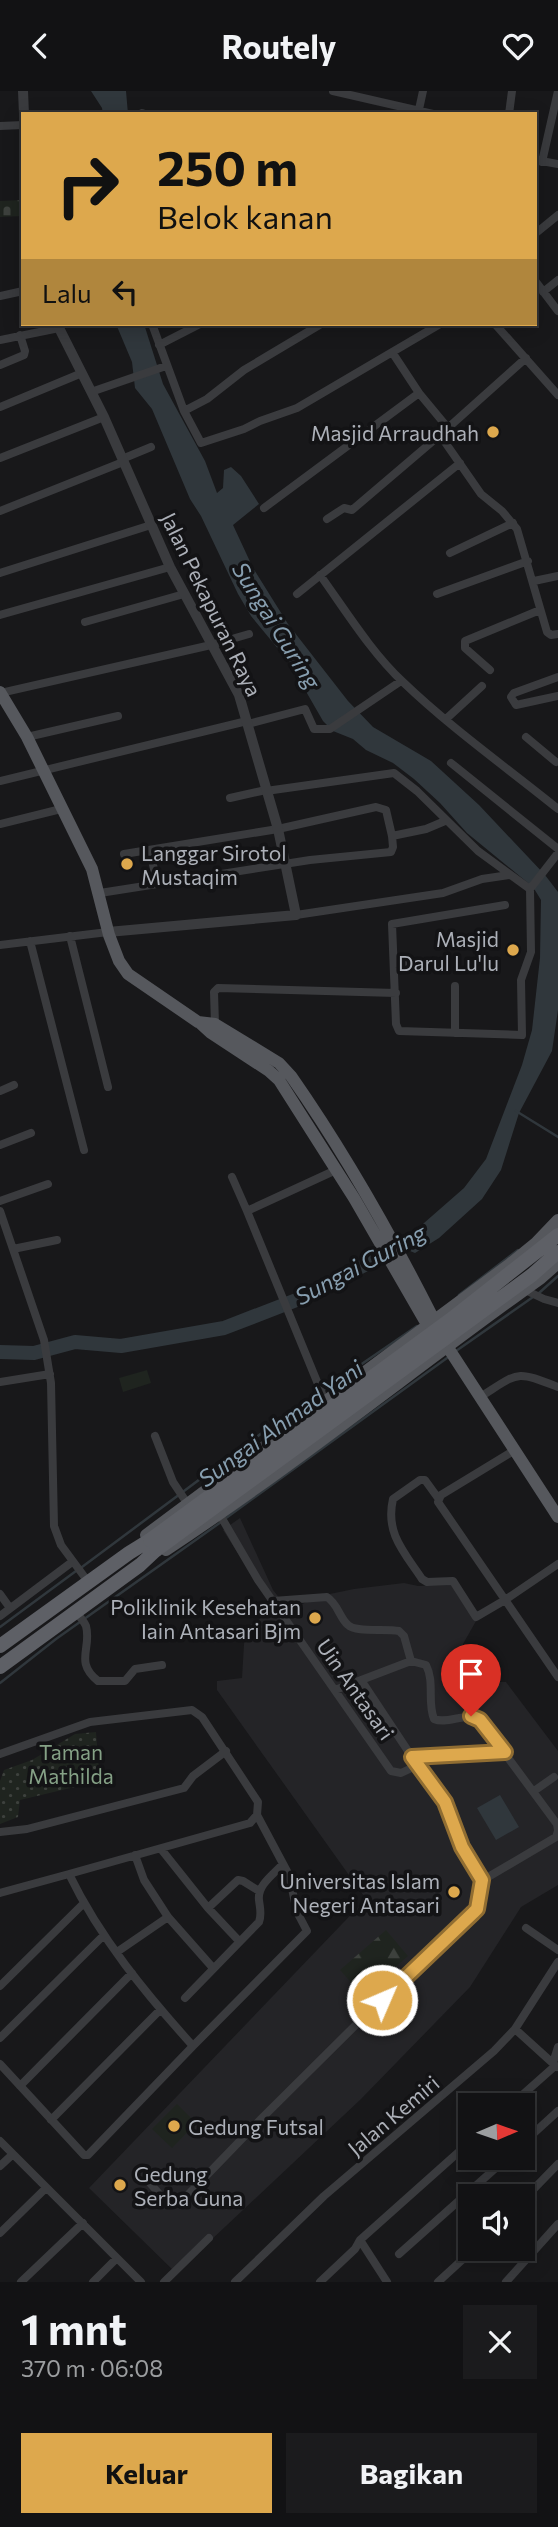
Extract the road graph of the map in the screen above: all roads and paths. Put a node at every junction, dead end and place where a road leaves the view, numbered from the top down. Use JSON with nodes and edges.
{"nodes":[{"id":1,"x":23,"y":91,"type":"edge"},
{"id":2,"x":333,"y":91,"type":"edge"},
{"id":3,"x":423,"y":91,"type":"edge"},
{"id":4,"x":512,"y":91,"type":"edge"},
{"id":5,"x":558,"y":91,"type":"edge"},
{"id":6,"x":24,"y":112,"type":"edge"},
{"id":7,"x":418,"y":112,"type":"edge"},
{"id":8,"x":509,"y":112,"type":"edge"},
{"id":9,"x":21,"y":125,"type":"edge"},
{"id":10,"x":0,"y":126,"type":"edge"},
{"id":11,"x":539,"y":161,"type":"edge"},
{"id":12,"x":558,"y":164,"type":"edge"},
{"id":13,"x":558,"y":215,"type":"edge"},
{"id":14,"x":537,"y":232,"type":"edge"},
{"id":15,"x":558,"y":280,"type":"edge"},
{"id":16,"x":537,"y":283,"type":"edge"},
{"id":17,"x":21,"y":291,"type":"edge"},
{"id":18,"x":543,"y":292,"type":"junction"},
{"id":19,"x":0,"y":296,"type":"edge"},
{"id":20,"x":558,"y":311,"type":"edge"},
{"id":21,"x":58,"y":326,"type":"edge"},
{"id":22,"x":153,"y":326,"type":"edge"},
{"id":23,"x":197,"y":326,"type":"edge"},
{"id":24,"x":318,"y":326,"type":"edge"},
{"id":25,"x":437,"y":326,"type":"edge"},
{"id":26,"x":497,"y":326,"type":"edge"},
{"id":27,"x":20,"y":335,"type":"junction"},
{"id":28,"x":0,"y":340,"type":"edge"},
{"id":29,"x":159,"y":345,"type":"junction"},
{"id":30,"x":392,"y":352,"type":"junction"},
{"id":31,"x":526,"y":358,"type":"junction"},
{"id":32,"x":0,"y":365,"type":"edge"},
{"id":33,"x":166,"y":366,"type":"junction"},
{"id":34,"x":82,"y":373,"type":"junction"},
{"id":35,"x":91,"y":392,"type":"junction"},
{"id":36,"x":419,"y":393,"type":"junction"},
{"id":37,"x":558,"y":396,"type":"edge"},
{"id":38,"x":0,"y":407,"type":"edge"},
{"id":39,"x":184,"y":411,"type":"junction"},
{"id":40,"x":104,"y":417,"type":"junction"},
{"id":41,"x":449,"y":428,"type":"junction"},
{"id":42,"x":440,"y":435,"type":"junction"},
{"id":43,"x":151,"y":447,"type":"dead end"},
{"id":44,"x":0,"y":458,"type":"edge"},
{"id":45,"x":122,"y":460,"type":"junction"},
{"id":46,"x":460,"y":463,"type":"junction"},
{"id":47,"x":264,"y":508,"type":"dead end"},
{"id":48,"x":0,"y":511,"type":"edge"},
{"id":49,"x":327,"y":519,"type":"dead end"},
{"id":50,"x":513,"y":523,"type":"junction"},
{"id":51,"x":151,"y":525,"type":"junction"},
{"id":52,"x":450,"y":553,"type":"dead end"},
{"id":53,"x":528,"y":561,"type":"junction"},
{"id":54,"x":170,"y":567,"type":"junction"},
{"id":55,"x":0,"y":573,"type":"edge"},
{"id":56,"x":320,"y":575,"type":"junction"},
{"id":57,"x":558,"y":576,"type":"edge"},
{"id":58,"x":534,"y":580,"type":"junction"},
{"id":59,"x":184,"y":594,"type":"junction"},
{"id":60,"x":297,"y":594,"type":"dead end"},
{"id":61,"x":437,"y":594,"type":"dead end"},
{"id":62,"x":540,"y":610,"type":"junction"},
{"id":63,"x":0,"y":615,"type":"edge"},
{"id":64,"x":85,"y":622,"type":"dead end"},
{"id":65,"x":558,"y":633,"type":"edge"},
{"id":66,"x":249,"y":634,"type":"dead end"},
{"id":67,"x":211,"y":645,"type":"junction"},
{"id":68,"x":490,"y":670,"type":"dead end"},
{"id":69,"x":558,"y":677,"type":"edge"},
{"id":70,"x":401,"y":681,"type":"junction"},
{"id":71,"x":482,"y":685,"type":"dead end"},
{"id":72,"x":0,"y":693,"type":"edge"},
{"id":73,"x":558,"y":696,"type":"edge"},
{"id":74,"x":118,"y":716,"type":"dead end"},
{"id":75,"x":446,"y":719,"type":"junction"},
{"id":76,"x":247,"y":723,"type":"junction"},
{"id":77,"x":27,"y":737,"type":"junction"},
{"id":78,"x":526,"y":737,"type":"dead end"},
{"id":79,"x":557,"y":762,"type":"edge"},
{"id":80,"x":451,"y":764,"type":"dead end"},
{"id":81,"x":43,"y":770,"type":"junction"},
{"id":82,"x":0,"y":781,"type":"edge"},
{"id":83,"x":266,"y":790,"type":"junction"},
{"id":84,"x":230,"y":798,"type":"dead end"},
{"id":85,"x":61,"y":809,"type":"junction"},
{"id":86,"x":558,"y":809,"type":"edge"},
{"id":87,"x":445,"y":821,"type":"junction"},
{"id":88,"x":0,"y":824,"type":"edge"},
{"id":89,"x":278,"y":829,"type":"junction"},
{"id":90,"x":392,"y":836,"type":"junction"},
{"id":91,"x":558,"y":851,"type":"edge"},
{"id":92,"x":150,"y":852,"type":"junction"},
{"id":93,"x":124,"y":854,"type":"dead end"},
{"id":94,"x":286,"y":865,"type":"junction"},
{"id":95,"x":509,"y":875,"type":"junction"},
{"id":96,"x":157,"y":883,"type":"junction"},
{"id":97,"x":531,"y":888,"type":"junction"},
{"id":98,"x":100,"y":893,"type":"junction"},
{"id":99,"x":505,"y":905,"type":"dead end"},
{"id":100,"x":296,"y":915,"type":"junction"},
{"id":101,"x":108,"y":932,"type":"junction"},
{"id":102,"x":70,"y":936,"type":"junction"},
{"id":103,"x":30,"y":941,"type":"junction"},
{"id":104,"x":0,"y":945,"type":"edge"},
{"id":105,"x":429,"y":962,"type":"dead end"},
{"id":106,"x":394,"y":964,"type":"junction"},
{"id":107,"x":455,"y":986,"type":"dead end"},
{"id":108,"x":396,"y":993,"type":"junction"},
{"id":109,"x":213,"y":1029,"type":"junction"},
{"id":110,"x":455,"y":1033,"type":"junction"},
{"id":111,"x":14,"y":1085,"type":"dead end"},
{"id":112,"x":108,"y":1087,"type":"dead end"},
{"id":113,"x":0,"y":1090,"type":"edge"},
{"id":114,"x":31,"y":1133,"type":"dead end"},
{"id":115,"x":0,"y":1146,"type":"edge"},
{"id":116,"x":84,"y":1150,"type":"dead end"},
{"id":117,"x":336,"y":1170,"type":"junction"},
{"id":118,"x":232,"y":1177,"type":"dead end"},
{"id":119,"x":47,"y":1184,"type":"dead end"},
{"id":120,"x":0,"y":1201,"type":"edge"},
{"id":121,"x":0,"y":1211,"type":"edge"},
{"id":122,"x":247,"y":1211,"type":"junction"},
{"id":123,"x":558,"y":1220,"type":"edge"},
{"id":124,"x":558,"y":1235,"type":"edge"},
{"id":125,"x":57,"y":1240,"type":"dead end"},
{"id":126,"x":389,"y":1245,"type":"junction"},
{"id":127,"x":13,"y":1249,"type":"junction"},
{"id":128,"x":558,"y":1252,"type":"edge"},
{"id":129,"x":558,"y":1263,"type":"edge"},
{"id":130,"x":481,"y":1285,"type":"junction"},
{"id":131,"x":532,"y":1294,"type":"junction"},
{"id":132,"x":558,"y":1303,"type":"edge"},
{"id":133,"x":496,"y":1310,"type":"junction"},
{"id":134,"x":428,"y":1316,"type":"junction"},
{"id":135,"x":384,"y":1356,"type":"junction"},
{"id":136,"x":453,"y":1356,"type":"junction"},
{"id":137,"x":50,"y":1374,"type":"junction"},
{"id":138,"x":402,"y":1381,"type":"junction"},
{"id":139,"x":0,"y":1382,"type":"edge"},
{"id":140,"x":558,"y":1388,"type":"edge"},
{"id":141,"x":480,"y":1397,"type":"junction"},
{"id":142,"x":323,"y":1398,"type":"junction"},
{"id":143,"x":155,"y":1436,"type":"dead end"},
{"id":144,"x":515,"y":1450,"type":"junction"},
{"id":145,"x":438,"y":1498,"type":"junction"},
{"id":146,"x":187,"y":1503,"type":"junction"},
{"id":147,"x":221,"y":1516,"type":"junction"},
{"id":148,"x":558,"y":1517,"type":"edge"},
{"id":149,"x":153,"y":1545,"type":"junction"},
{"id":150,"x":132,"y":1551,"type":"junction"},
{"id":151,"x":73,"y":1564,"type":"junction"},
{"id":152,"x":558,"y":1564,"type":"edge"},
{"id":153,"x":140,"y":1565,"type":"junction"},
{"id":154,"x":86,"y":1579,"type":"junction"},
{"id":155,"x":0,"y":1594,"type":"edge"},
{"id":156,"x":505,"y":1600,"type":"junction"},
{"id":157,"x":273,"y":1601,"type":"junction"},
{"id":158,"x":10,"y":1608,"type":"junction"},
{"id":159,"x":0,"y":1616,"type":"edge"},
{"id":160,"x":80,"y":1617,"type":"junction"},
{"id":161,"x":0,"y":1646,"type":"edge"},
{"id":162,"x":411,"y":1661,"type":"junction"},
{"id":163,"x":162,"y":1665,"type":"dead end"},
{"id":164,"x":0,"y":1667,"type":"edge"},
{"id":165,"x":558,"y":1677,"type":"edge"},
{"id":166,"x":361,"y":1680,"type":"junction"},
{"id":167,"x":335,"y":1690,"type":"junction"},
{"id":168,"x":226,"y":1751,"type":"junction"},
{"id":169,"x":505,"y":1752,"type":"junction"},
{"id":170,"x":0,"y":1754,"type":"edge"},
{"id":171,"x":412,"y":1757,"type":"junction"},
{"id":172,"x":418,"y":1765,"type":"junction"},
{"id":173,"x":554,"y":1777,"type":"dead end"},
{"id":174,"x":534,"y":1791,"type":"junction"},
{"id":175,"x":257,"y":1815,"type":"junction"},
{"id":176,"x":558,"y":1830,"type":"edge"},
{"id":177,"x":0,"y":1832,"type":"edge"},
{"id":178,"x":161,"y":1849,"type":"junction"},
{"id":179,"x":135,"y":1856,"type":"junction"},
{"id":180,"x":283,"y":1864,"type":"junction"},
{"id":181,"x":69,"y":1874,"type":"junction"},
{"id":182,"x":482,"y":1880,"type":"junction"},
{"id":183,"x":260,"y":1891,"type":"junction"},
{"id":184,"x":0,"y":1893,"type":"edge"},
{"id":185,"x":83,"y":1904,"type":"junction"},
{"id":186,"x":208,"y":1908,"type":"junction"},
{"id":187,"x":168,"y":1917,"type":"junction"},
{"id":188,"x":526,"y":1928,"type":"dead end"},
{"id":189,"x":104,"y":1935,"type":"junction"},
{"id":190,"x":239,"y":1941,"type":"junction"},
{"id":191,"x":558,"y":1950,"type":"edge"},
{"id":192,"x":117,"y":1952,"type":"junction"},
{"id":193,"x":558,"y":1962,"type":"edge"},
{"id":194,"x":213,"y":1968,"type":"junction"},
{"id":195,"x":132,"y":1973,"type":"junction"},
{"id":196,"x":0,"y":1986,"type":"edge"},
{"id":197,"x":185,"y":1998,"type":"dead end"},
{"id":198,"x":160,"y":2010,"type":"junction"},
{"id":199,"x":515,"y":2029,"type":"junction"},
{"id":200,"x":0,"y":2038,"type":"edge"},
{"id":201,"x":193,"y":2046,"type":"junction"},
{"id":202,"x":558,"y":2047,"type":"edge"},
{"id":203,"x":0,"y":2064,"type":"edge"},
{"id":204,"x":555,"y":2066,"type":"edge"},
{"id":205,"x":20,"y":2085,"type":"junction"},
{"id":206,"x":525,"y":2093,"type":"edge"},
{"id":207,"x":558,"y":2111,"type":"edge"},
{"id":208,"x":51,"y":2120,"type":"junction"},
{"id":209,"x":536,"y":2131,"type":"edge"},
{"id":210,"x":0,"y":2141,"type":"edge"},
{"id":211,"x":458,"y":2153,"type":"edge"},
{"id":212,"x":13,"y":2154,"type":"junction"},
{"id":213,"x":558,"y":2164,"type":"edge"},
{"id":214,"x":0,"y":2166,"type":"edge"},
{"id":215,"x":494,"y":2170,"type":"edge"},
{"id":216,"x":149,"y":2182,"type":"dead end"},
{"id":217,"x":46,"y":2187,"type":"junction"},
{"id":218,"x":535,"y":2188,"type":"edge"},
{"id":219,"x":83,"y":2223,"type":"junction"},
{"id":220,"x":558,"y":2224,"type":"edge"},
{"id":221,"x":0,"y":2233,"type":"edge"},
{"id":222,"x":209,"y":2238,"type":"dead end"},
{"id":223,"x":360,"y":2240,"type":"junction"},
{"id":224,"x":399,"y":2254,"type":"dead end"},
{"id":225,"x":117,"y":2258,"type":"junction"},
{"id":226,"x":461,"y":2261,"type":"edge"},
{"id":227,"x":21,"y":2282,"type":"edge"},
{"id":228,"x":93,"y":2282,"type":"edge"},
{"id":229,"x":141,"y":2282,"type":"edge"},
{"id":230,"x":164,"y":2282,"type":"edge"},
{"id":231,"x":235,"y":2282,"type":"edge"},
{"id":232,"x":320,"y":2282,"type":"edge"},
{"id":233,"x":387,"y":2282,"type":"edge"},
{"id":234,"x":438,"y":2282,"type":"edge"},
{"id":235,"x":506,"y":2282,"type":"edge"}],
"edges":[{"from":1,"to":6,"type":"street"},
{"from":2,"to":7,"type":"street"},
{"from":3,"to":7,"type":"street"},
{"from":4,"to":8,"type":"street"},
{"from":5,"to":11,"type":"street"},
{"from":9,"to":10,"type":"street"},
{"from":11,"to":12,"type":"street"},
{"from":13,"to":14,"type":"street"},
{"from":15,"to":18,"type":"street"},
{"from":16,"to":18,"type":"street"},
{"from":17,"to":19,"type":"street"},
{"from":18,"to":20,"type":"street"},
{"from":21,"to":27,"type":"street"},
{"from":21,"to":34,"type":"street","name":"Jalan Pekapuran Raya"},
{"from":22,"to":29,"type":"street"},
{"from":23,"to":29,"type":"street"},
{"from":24,"to":39,"type":"street"},
{"from":25,"to":30,"type":"street"},
{"from":26,"to":31,"type":"street"},
{"from":27,"to":28,"type":"street"},
{"from":27,"to":32,"type":"street"},
{"from":29,"to":33,"type":"street"},
{"from":30,"to":36,"type":"street"},
{"from":30,"to":39,"type":"street"},
{"from":31,"to":37,"type":"street"},
{"from":31,"to":41,"type":"street"},
{"from":33,"to":35,"type":"street"},
{"from":33,"to":39,"type":"street"},
{"from":34,"to":35,"type":"street","name":"Jalan Pekapuran Raya"},
{"from":34,"to":38,"type":"street"},
{"from":35,"to":40,"type":"street","name":"Jalan Pekapuran Raya"},
{"from":36,"to":41,"type":"street"},
{"from":36,"to":47,"type":"street"},
{"from":40,"to":44,"type":"street"},
{"from":40,"to":45,"type":"street","name":"Jalan Pekapuran Raya"},
{"from":41,"to":42,"type":"street"},
{"from":42,"to":46,"type":"street"},
{"from":42,"to":49,"type":"street"},
{"from":43,"to":45,"type":"street"},
{"from":45,"to":48,"type":"street"},
{"from":45,"to":51,"type":"street","name":"Jalan Pekapuran Raya"},
{"from":46,"to":50,"type":"street"},
{"from":46,"to":56,"type":"street"},
{"from":50,"to":52,"type":"street"},
{"from":50,"to":53,"type":"street"},
{"from":51,"to":54,"type":"street","name":"Jalan Pekapuran Raya"},
{"from":51,"to":55,"type":"street"},
{"from":53,"to":58,"type":"street"},
{"from":53,"to":61,"type":"street"},
{"from":54,"to":59,"type":"street","name":"Jalan Pekapuran Raya"},
{"from":54,"to":63,"type":"street"},
{"from":56,"to":60,"type":"street"},
{"from":56,"to":70,"type":"street"},
{"from":57,"to":58,"type":"street"},
{"from":58,"to":62,"type":"street"},
{"from":59,"to":64,"type":"street"},
{"from":59,"to":67,"type":"street","name":"Jalan Pekapuran Raya"},
{"from":62,"to":65,"type":"street"},
{"from":62,"to":68,"type":"street"},
{"from":66,"to":67,"type":"street"},
{"from":67,"to":72,"type":"street"},
{"from":67,"to":76,"type":"street","name":"Jalan Pekapuran Raya"},
{"from":69,"to":73,"type":"street"},
{"from":70,"to":75,"type":"street"},
{"from":70,"to":76,"type":"street"},
{"from":71,"to":75,"type":"street"},
{"from":72,"to":77,"type":"main road"},
{"from":74,"to":77,"type":"street"},
{"from":75,"to":86,"type":"street"},
{"from":76,"to":81,"type":"street"},
{"from":76,"to":83,"type":"street","name":"Jalan Pekapuran Raya"},
{"from":77,"to":81,"type":"main road"},
{"from":78,"to":79,"type":"street"},
{"from":80,"to":91,"type":"street"},
{"from":81,"to":82,"type":"street"},
{"from":81,"to":85,"type":"main road"},
{"from":83,"to":84,"type":"street"},
{"from":83,"to":87,"type":"street"},
{"from":83,"to":89,"type":"street","name":"Jalan Pekapuran Raya"},
{"from":85,"to":88,"type":"street"},
{"from":85,"to":98,"type":"main road"},
{"from":87,"to":90,"type":"street"},
{"from":87,"to":95,"type":"street"},
{"from":89,"to":90,"type":"street"},
{"from":89,"to":92,"type":"street"},
{"from":89,"to":94,"type":"street","name":"Jalan Pekapuran Raya"},
{"from":90,"to":94,"type":"street"},
{"from":91,"to":97,"type":"street"},
{"from":92,"to":93,"type":"street"},
{"from":92,"to":96,"type":"street"},
{"from":94,"to":96,"type":"street"},
{"from":94,"to":100,"type":"street","name":"Jalan Pekapuran Raya"},
{"from":95,"to":97,"type":"street"},
{"from":95,"to":100,"type":"street"},
{"from":96,"to":98,"type":"street"},
{"from":97,"to":110,"type":"street"},
{"from":98,"to":101,"type":"main road"},
{"from":99,"to":106,"type":"street"},
{"from":100,"to":101,"type":"street"},
{"from":101,"to":102,"type":"street"},
{"from":101,"to":109,"type":"main road"},
{"from":102,"to":103,"type":"street"},
{"from":102,"to":112,"type":"street"},
{"from":103,"to":104,"type":"street"},
{"from":103,"to":116,"type":"street"},
{"from":105,"to":106,"type":"street"},
{"from":106,"to":108,"type":"street"},
{"from":107,"to":110,"type":"street"},
{"from":108,"to":109,"type":"street"},
{"from":108,"to":110,"type":"street"},
{"from":109,"to":117,"type":"main road"},
{"from":109,"to":126,"type":"main road"},
{"from":111,"to":113,"type":"street"},
{"from":114,"to":115,"type":"street"},
{"from":117,"to":122,"type":"street"},
{"from":117,"to":126,"type":"main road"},
{"from":118,"to":122,"type":"street"},
{"from":119,"to":120,"type":"street"},
{"from":121,"to":127,"type":"street"},
{"from":122,"to":142,"type":"street"},
{"from":123,"to":130,"type":"main road"},
{"from":124,"to":149,"type":"highway","bridge":true},
{"from":125,"to":127,"type":"street"},
{"from":126,"to":134,"type":"main road"},
{"from":127,"to":137,"type":"street"},
{"from":128,"to":149,"type":"highway","bridge":true},
{"from":129,"to":131,"type":"main road"},
{"from":130,"to":133,"type":"main road"},
{"from":130,"to":134,"type":"main road"},
{"from":131,"to":132,"type":"street"},
{"from":131,"to":133,"type":"main road"},
{"from":133,"to":136,"type":"main road"},
{"from":134,"to":135,"type":"main road"},
{"from":134,"to":136,"type":"main road"},
{"from":135,"to":138,"type":"main road"},
{"from":135,"to":142,"type":"main road"},
{"from":136,"to":138,"type":"main road"},
{"from":136,"to":141,"type":"main road"},
{"from":137,"to":139,"type":"street"},
{"from":137,"to":151,"type":"street"},
{"from":138,"to":147,"type":"main road"},
{"from":140,"to":141,"type":"street"},
{"from":141,"to":144,"type":"main road"},
{"from":142,"to":146,"type":"main road"},
{"from":143,"to":146,"type":"street"},
{"from":144,"to":145,"type":"street"},
{"from":144,"to":148,"type":"main road"},
{"from":145,"to":156,"type":"street"},
{"from":145,"to":156,"type":"street"},
{"from":146,"to":150,"type":"main road"},
{"from":147,"to":153,"type":"main road"},
{"from":147,"to":157,"type":"street","name":"Uin Antasari"},
{"from":149,"to":150,"type":"highway"},
{"from":149,"to":153,"type":"highway"},
{"from":150,"to":154,"type":"highway"},
{"from":151,"to":154,"type":"street"},
{"from":151,"to":158,"type":"street"},
{"from":152,"to":156,"type":"street"},
{"from":153,"to":160,"type":"highway"},
{"from":154,"to":161,"type":"highway"},
{"from":155,"to":158,"type":"street"},
{"from":156,"to":165,"type":"street"},
{"from":157,"to":162,"type":"street"},
{"from":157,"to":167,"type":"street","name":"Uin Antasari"},
{"from":158,"to":159,"type":"street"},
{"from":160,"to":163,"type":"street"},
{"from":160,"to":164,"type":"highway"},
{"from":162,"to":166,"type":"street"},
{"from":162,"to":169,"type":"street"},
{"from":166,"to":167,"type":"street"},
{"from":166,"to":171,"type":"street"},
{"from":167,"to":172,"type":"street","name":"Uin Antasari"},
{"from":168,"to":170,"type":"street"},
{"from":168,"to":175,"type":"street"},
{"from":168,"to":177,"type":"street"},
{"from":169,"to":171,"type":"street"},
{"from":169,"to":174,"type":"street"},
{"from":171,"to":172,"type":"street"},
{"from":172,"to":182,"type":"street"},
{"from":173,"to":174,"type":"street"},
{"from":174,"to":176,"type":"street"},
{"from":175,"to":178,"type":"street"},
{"from":175,"to":180,"type":"street"},
{"from":176,"to":182,"type":"street"},
{"from":178,"to":179,"type":"street"},
{"from":178,"to":186,"type":"street"},
{"from":179,"to":181,"type":"street"},
{"from":179,"to":187,"type":"street"},
{"from":180,"to":183,"type":"street"},
{"from":180,"to":201,"type":"street"},
{"from":181,"to":184,"type":"street"},
{"from":181,"to":185,"type":"street"},
{"from":182,"to":216,"type":"street"},
{"from":183,"to":186,"type":"street"},
{"from":183,"to":190,"type":"street"},
{"from":185,"to":189,"type":"street"},
{"from":185,"to":196,"type":"street"},
{"from":186,"to":190,"type":"street"},
{"from":187,"to":192,"type":"street"},
{"from":187,"to":194,"type":"street"},
{"from":188,"to":191,"type":"street"},
{"from":189,"to":192,"type":"street"},
{"from":189,"to":200,"type":"street"},
{"from":190,"to":194,"type":"street"},
{"from":192,"to":195,"type":"street"},
{"from":193,"to":199,"type":"street","name":"Jalan Kemiri"},
{"from":194,"to":197,"type":"street"},
{"from":195,"to":198,"type":"street"},
{"from":195,"to":205,"type":"street"},
{"from":198,"to":201,"type":"street"},
{"from":198,"to":208,"type":"street"},
{"from":199,"to":204,"type":"street"},
{"from":199,"to":231,"type":"street","name":"Jalan Kemiri"},
{"from":201,"to":208,"type":"street"},
{"from":202,"to":204,"type":"street"},
{"from":203,"to":205,"type":"street"},
{"from":204,"to":206,"type":"street"},
{"from":205,"to":208,"type":"street"},
{"from":207,"to":209,"type":"street"},
{"from":210,"to":212,"type":"street"},
{"from":211,"to":223,"type":"street"},
{"from":212,"to":214,"type":"street"},
{"from":212,"to":217,"type":"street"},
{"from":213,"to":218,"type":"street"},
{"from":215,"to":224,"type":"street"},
{"from":217,"to":219,"type":"street"},
{"from":217,"to":221,"type":"street"},
{"from":219,"to":225,"type":"street"},
{"from":219,"to":227,"type":"street"},
{"from":220,"to":235,"type":"street"},
{"from":222,"to":230,"type":"street"},
{"from":223,"to":232,"type":"street"},
{"from":223,"to":233,"type":"street"},
{"from":225,"to":228,"type":"street"},
{"from":225,"to":229,"type":"street"},
{"from":226,"to":234,"type":"street"}]}
